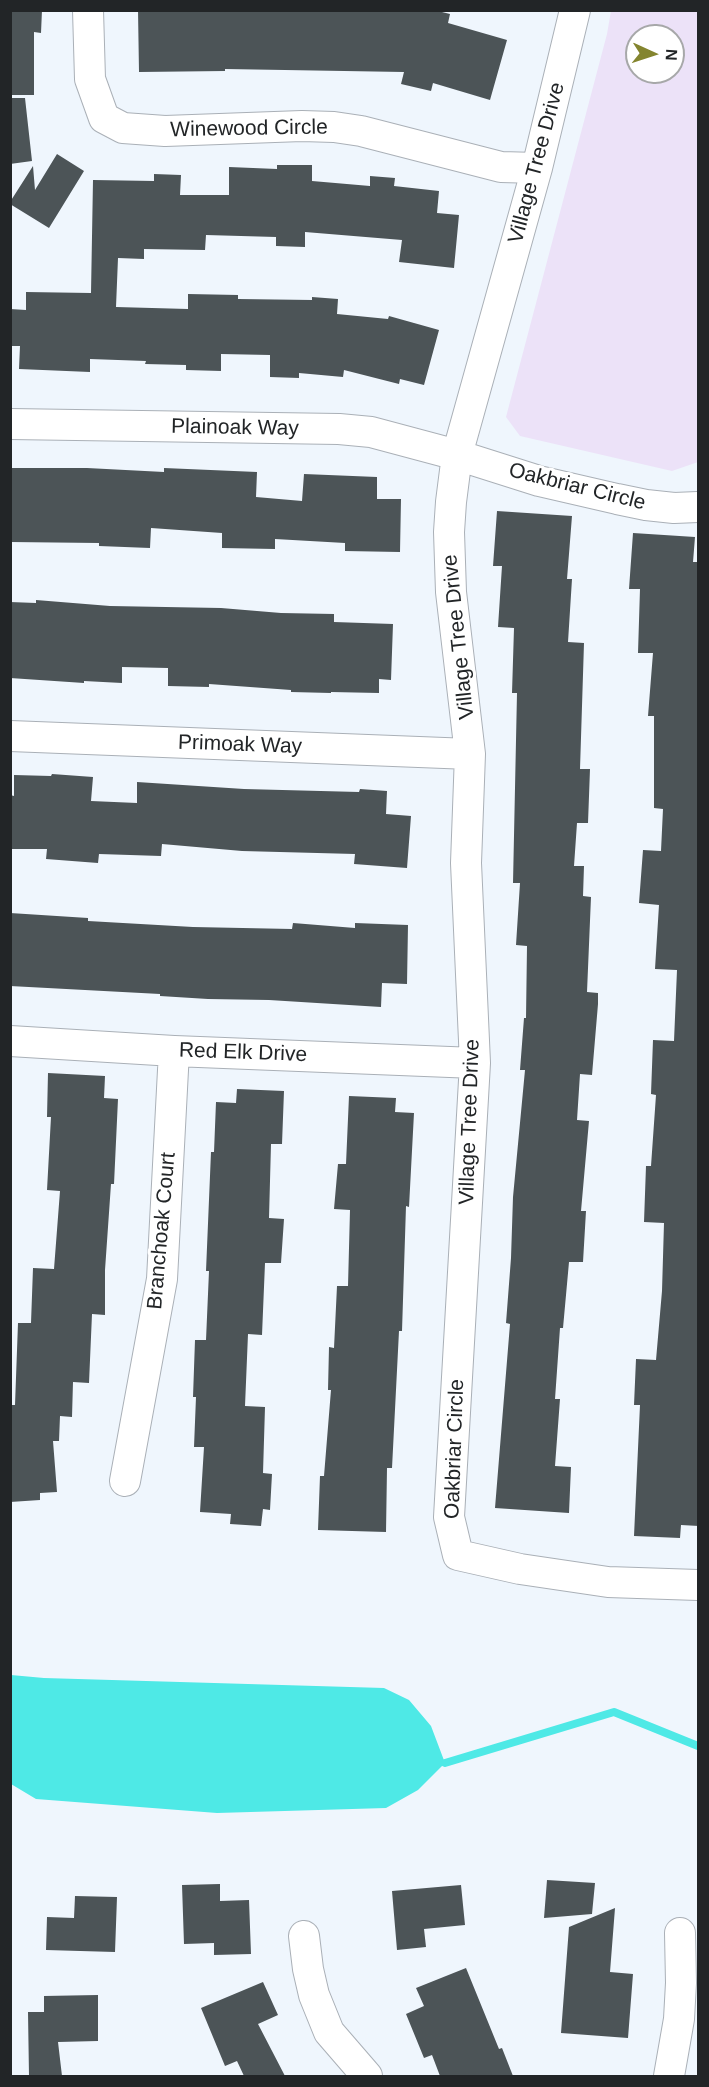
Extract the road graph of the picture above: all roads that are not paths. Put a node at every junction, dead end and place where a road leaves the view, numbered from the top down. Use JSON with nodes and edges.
{"nodes":[{"id":1,"x":88,"y":10,"type":"edge"},
{"id":2,"x":575,"y":10,"type":"edge"},
{"id":3,"x":537,"y":168,"type":"junction"},
{"id":4,"x":10,"y":424,"type":"edge"},
{"id":5,"x":457,"y":455,"type":"junction"},
{"id":6,"x":699,"y":507,"type":"edge"},
{"id":7,"x":10,"y":736,"type":"edge"},
{"id":8,"x":470,"y":754,"type":"junction"},
{"id":9,"x":10,"y":1041,"type":"edge"},
{"id":10,"x":174,"y":1051,"type":"junction"},
{"id":11,"x":475,"y":1063,"type":"junction"},
{"id":12,"x":463,"y":1279,"type":"joint"},
{"id":13,"x":125,"y":1481,"type":"dead end"},
{"id":14,"x":699,"y":1585,"type":"edge"},
{"id":15,"x":680,"y":1933,"type":"dead end"},
{"id":16,"x":304,"y":1936,"type":"dead end"},
{"id":17,"x":367,"y":2076,"type":"edge"},
{"id":18,"x":669,"y":2076,"type":"edge"}],
"edges":[{"from":1,"to":3,"type":"street","name":"Winewood Circle"},
{"from":2,"to":3,"type":"street","name":"Village Tree Drive"},
{"from":3,"to":5,"type":"street","name":"Village Tree Drive"},
{"from":4,"to":5,"type":"street","name":"Plainoak Way"},
{"from":5,"to":6,"type":"street","name":"Oakbriar Circle"},
{"from":5,"to":8,"type":"street","name":"Village Tree Drive"},
{"from":7,"to":8,"type":"street","name":"Primoak Way"},
{"from":8,"to":11,"type":"street","name":"Village Tree Drive"},
{"from":9,"to":10,"type":"street","name":"Red Elk Drive"},
{"from":10,"to":11,"type":"street","name":"Red Elk Drive"},
{"from":10,"to":13,"type":"street","name":"Branchoak Court"},
{"from":11,"to":12,"type":"street","name":"Village Tree Drive"},
{"from":12,"to":14,"type":"street","name":"Oakbriar Circle"},
{"from":15,"to":18,"type":"street"},
{"from":16,"to":17,"type":"street"}]}
